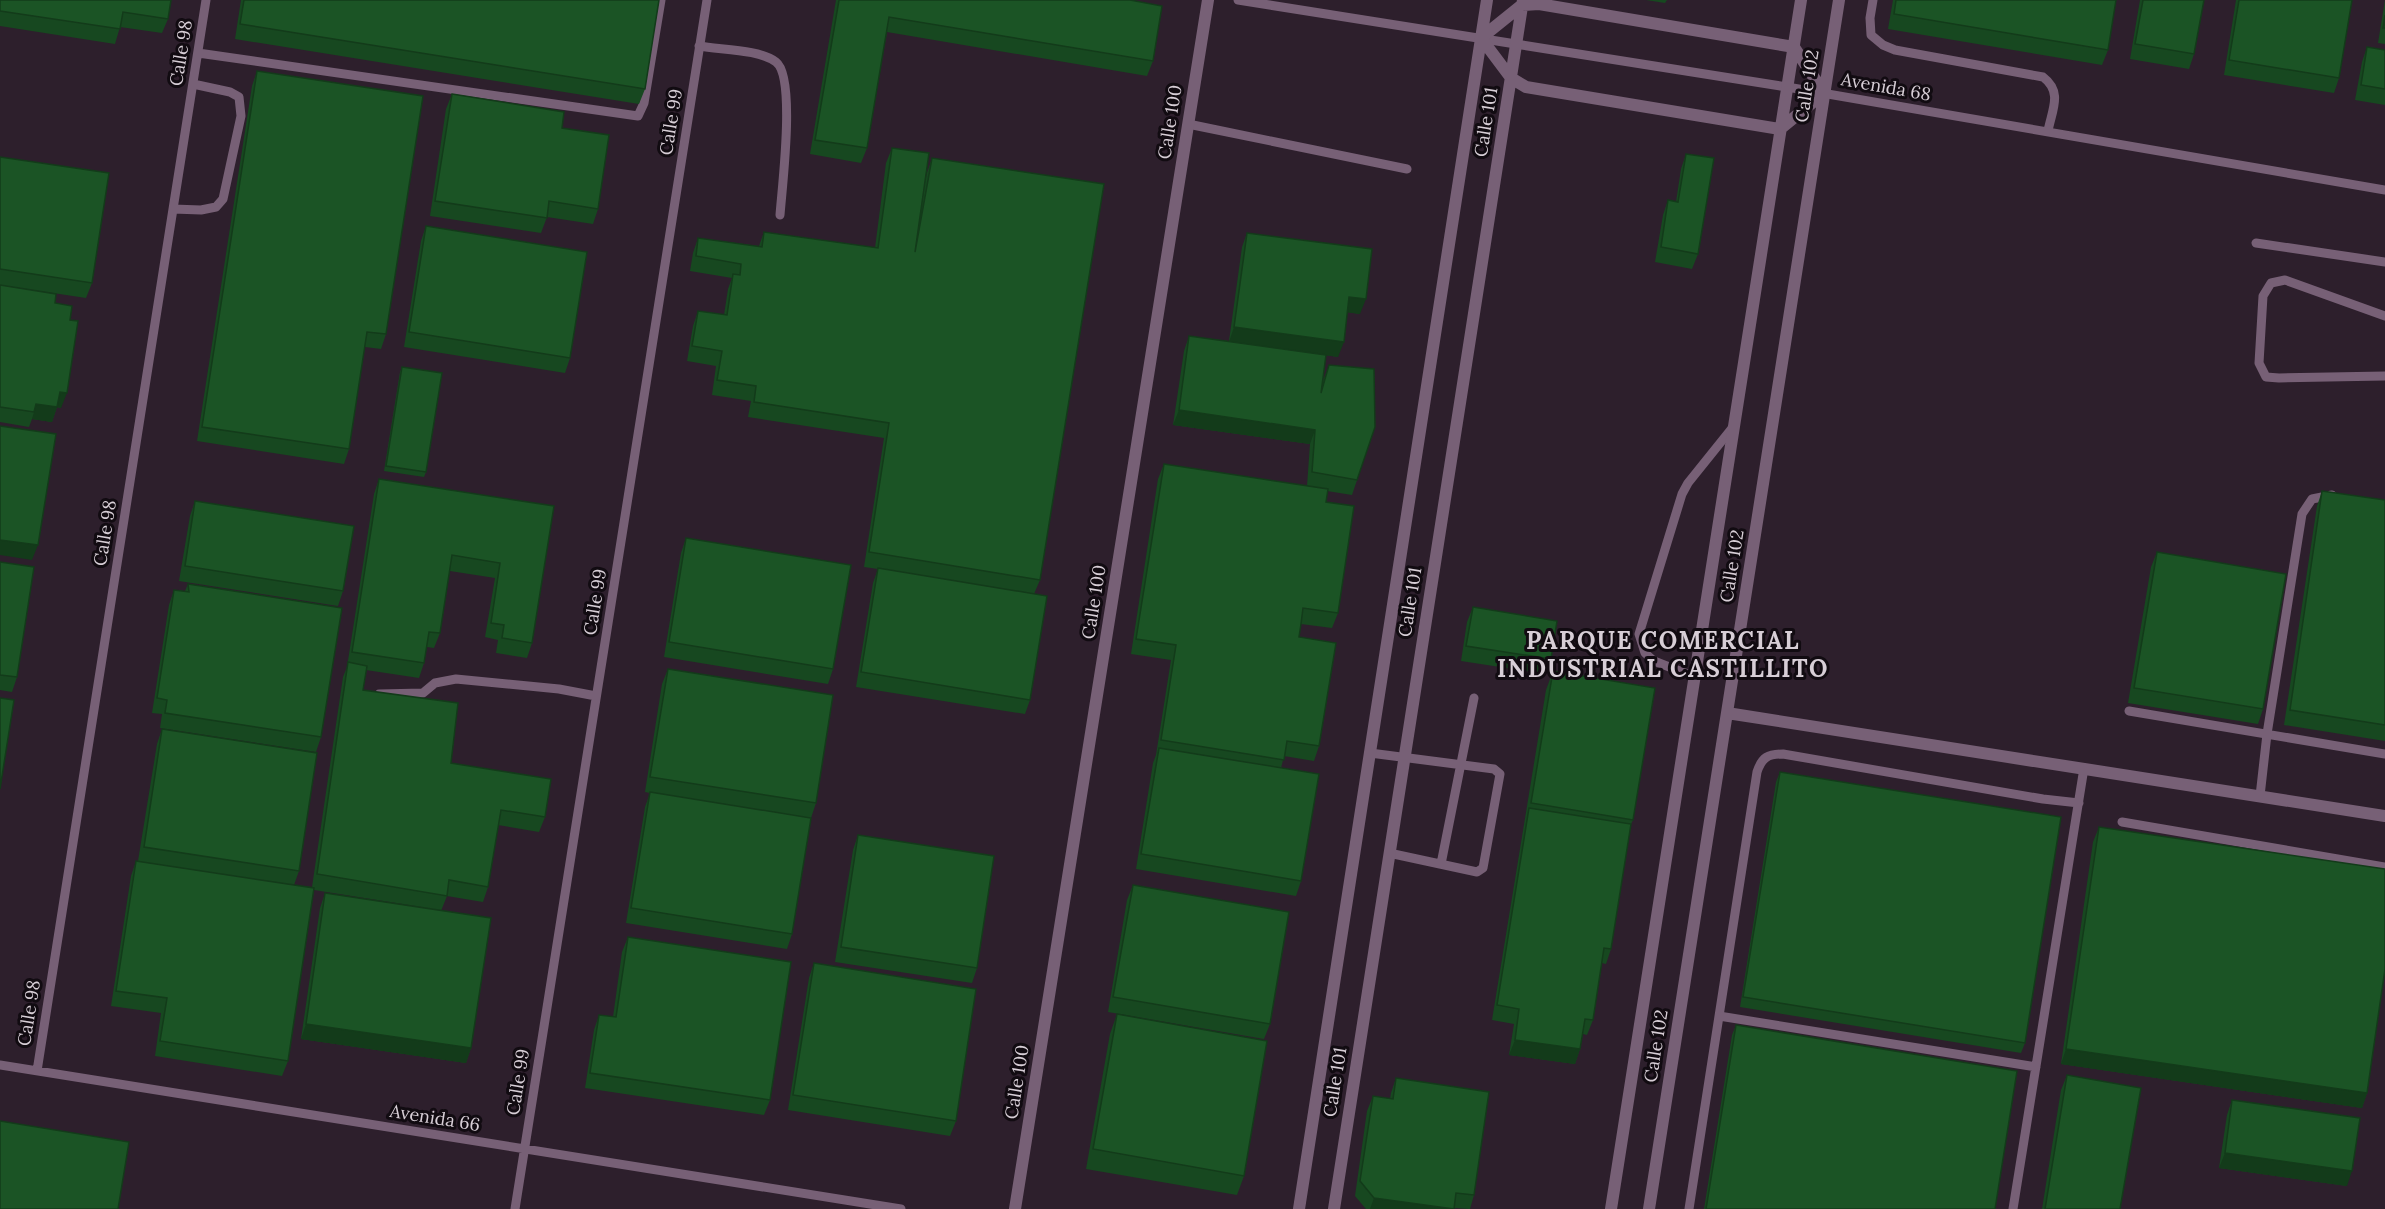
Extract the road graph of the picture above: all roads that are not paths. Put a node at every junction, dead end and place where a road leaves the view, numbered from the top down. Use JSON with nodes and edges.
{"nodes":[{"id":1,"x":206,"y":0,"type":"edge"},
{"id":2,"x":661,"y":0,"type":"edge"},
{"id":3,"x":707,"y":0,"type":"edge"},
{"id":4,"x":1208,"y":0,"type":"edge"},
{"id":5,"x":1238,"y":0,"type":"edge"},
{"id":6,"x":1487,"y":0,"type":"edge"},
{"id":7,"x":1801,"y":0,"type":"edge"},
{"id":8,"x":1839,"y":0,"type":"edge"},
{"id":9,"x":1873,"y":0,"type":"edge"},
{"id":10,"x":1522,"y":3,"type":"edge"},
{"id":11,"x":1481,"y":38,"type":"junction"},
{"id":12,"x":1515,"y":44,"type":"junction"},
{"id":13,"x":699,"y":46,"type":"junction"},
{"id":14,"x":1794,"y":47,"type":"junction"},
{"id":15,"x":198,"y":52,"type":"junction"},
{"id":16,"x":1511,"y":78,"type":"junction"},
{"id":17,"x":193,"y":84,"type":"junction"},
{"id":18,"x":1787,"y":87,"type":"junction"},
{"id":19,"x":1824,"y":93,"type":"junction"},
{"id":20,"x":1188,"y":124,"type":"junction"},
{"id":21,"x":1780,"y":129,"type":"junction"},
{"id":22,"x":2048,"y":131,"type":"junction"},
{"id":23,"x":1407,"y":169,"type":"dead end"},
{"id":24,"x":2385,"y":190,"type":"edge"},
{"id":25,"x":173,"y":209,"type":"junction"},
{"id":26,"x":780,"y":215,"type":"dead end"},
{"id":27,"x":2256,"y":243,"type":"dead end"},
{"id":28,"x":2385,"y":262,"type":"edge"},
{"id":29,"x":2385,"y":316,"type":"edge"},
{"id":30,"x":2385,"y":376,"type":"edge"},
{"id":31,"x":1734,"y":425,"type":"junction"},
{"id":32,"x":2342,"y":496,"type":"edge"},
{"id":33,"x":1695,"y":677,"type":"junction"},
{"id":34,"x":374,"y":694,"type":"edge"},
{"id":35,"x":596,"y":696,"type":"junction"},
{"id":36,"x":1474,"y":698,"type":"dead end"},
{"id":37,"x":2129,"y":711,"type":"dead end"},
{"id":38,"x":1727,"y":712,"type":"junction"},
{"id":39,"x":2267,"y":734,"type":"junction"},
{"id":40,"x":1370,"y":753,"type":"junction"},
{"id":41,"x":2385,"y":754,"type":"edge"},
{"id":42,"x":1404,"y":758,"type":"junction"},
{"id":43,"x":1460,"y":765,"type":"junction"},
{"id":44,"x":2084,"y":768,"type":"junction"},
{"id":45,"x":2260,"y":796,"type":"junction"},
{"id":46,"x":2079,"y":803,"type":"junction"},
{"id":47,"x":2385,"y":816,"type":"edge"},
{"id":48,"x":2122,"y":822,"type":"dead end"},
{"id":49,"x":1389,"y":853,"type":"junction"},
{"id":50,"x":1441,"y":864,"type":"junction"},
{"id":51,"x":2385,"y":867,"type":"edge"},
{"id":52,"x":1719,"y":1016,"type":"junction"},
{"id":53,"x":0,"y":1065,"type":"edge"},
{"id":54,"x":2036,"y":1067,"type":"junction"},
{"id":55,"x":37,"y":1071,"type":"junction"},
{"id":56,"x":524,"y":1149,"type":"junction"},
{"id":57,"x":515,"y":1209,"type":"edge"},
{"id":58,"x":901,"y":1209,"type":"edge"},
{"id":59,"x":1015,"y":1209,"type":"edge"},
{"id":60,"x":1299,"y":1209,"type":"edge"},
{"id":61,"x":1334,"y":1209,"type":"edge"},
{"id":62,"x":1611,"y":1209,"type":"edge"},
{"id":63,"x":1648,"y":1209,"type":"edge"},
{"id":64,"x":1689,"y":1209,"type":"edge"},
{"id":65,"x":2013,"y":1209,"type":"edge"}],
"edges":[{"from":1,"to":15,"type":"lane","name":"Calle 98"},
{"from":2,"to":15,"type":"lane"},
{"from":3,"to":13,"type":"lane","name":"Calle 99"},
{"from":4,"to":20,"type":"street","name":"Calle 100"},
{"from":5,"to":11,"type":"lane","name":"Avenida 68"},
{"from":6,"to":11,"type":"street","name":"Calle 101"},
{"from":7,"to":14,"type":"street","name":"Calle 102"},
{"from":8,"to":19,"type":"street","name":"Calle 102"},
{"from":9,"to":22,"type":"lane"},
{"from":10,"to":11,"type":"street"},
{"from":10,"to":12,"type":"street","name":"Calle 101"},
{"from":10,"to":14,"type":"street"},
{"from":11,"to":12,"type":"lane","name":"Avenida 68"},
{"from":11,"to":16,"type":"street"},
{"from":11,"to":40,"type":"street","name":"Calle 101"},
{"from":12,"to":16,"type":"street","name":"Calle 101"},
{"from":12,"to":18,"type":"lane","name":"Avenida 68"},
{"from":13,"to":26,"type":"lane"},
{"from":13,"to":35,"type":"lane","name":"Calle 99"},
{"from":14,"to":18,"type":"street","name":"Calle 102"},
{"from":14,"to":19,"type":"street"},
{"from":15,"to":17,"type":"lane","name":"Calle 98"},
{"from":16,"to":21,"type":"street"},
{"from":16,"to":42,"type":"street","name":"Calle 101"},
{"from":17,"to":25,"type":"lane","name":"Calle 98"},
{"from":17,"to":25,"type":"lane"},
{"from":18,"to":19,"type":"lane","name":"Avenida 68"},
{"from":18,"to":21,"type":"street","name":"Calle 102"},
{"from":19,"to":21,"type":"street"},
{"from":19,"to":22,"type":"lane","name":"Avenida 68"},
{"from":19,"to":38,"type":"street","name":"Calle 102"},
{"from":20,"to":23,"type":"lane"},
{"from":20,"to":59,"type":"street","name":"Calle 100"},
{"from":21,"to":31,"type":"street","name":"Calle 102"},
{"from":22,"to":24,"type":"lane","name":"Avenida 68"},
{"from":25,"to":55,"type":"lane","name":"Calle 98"},
{"from":27,"to":28,"type":"lane"},
{"from":29,"to":30,"type":"lane"},
{"from":31,"to":33,"type":"street","name":"Calle 102"},
{"from":31,"to":33,"type":"lane"},
{"from":32,"to":39,"type":"lane"},
{"from":33,"to":62,"type":"street","name":"Calle 102"},
{"from":34,"to":35,"type":"lane"},
{"from":35,"to":56,"type":"lane","name":"Calle 99"},
{"from":36,"to":43,"type":"lane"},
{"from":37,"to":39,"type":"lane"},
{"from":38,"to":44,"type":"street"},
{"from":38,"to":63,"type":"street","name":"Calle 102"},
{"from":39,"to":41,"type":"lane"},
{"from":39,"to":45,"type":"lane"},
{"from":40,"to":42,"type":"lane"},
{"from":40,"to":60,"type":"street","name":"Calle 101"},
{"from":42,"to":43,"type":"lane"},
{"from":42,"to":49,"type":"street","name":"Calle 101"},
{"from":43,"to":50,"type":"lane"},
{"from":43,"to":50,"type":"lane"},
{"from":44,"to":45,"type":"street"},
{"from":44,"to":46,"type":"lane"},
{"from":45,"to":47,"type":"street"},
{"from":46,"to":52,"type":"lane"},
{"from":46,"to":54,"type":"lane"},
{"from":48,"to":51,"type":"lane"},
{"from":49,"to":50,"type":"lane"},
{"from":49,"to":61,"type":"street","name":"Calle 101"},
{"from":52,"to":54,"type":"lane"},
{"from":52,"to":64,"type":"lane"},
{"from":53,"to":55,"type":"lane","name":"Avenida 66"},
{"from":54,"to":65,"type":"lane"},
{"from":55,"to":56,"type":"lane","name":"Avenida 66"},
{"from":56,"to":57,"type":"lane","name":"Calle 99"},
{"from":56,"to":58,"type":"lane","name":"Avenida 66"}]}
